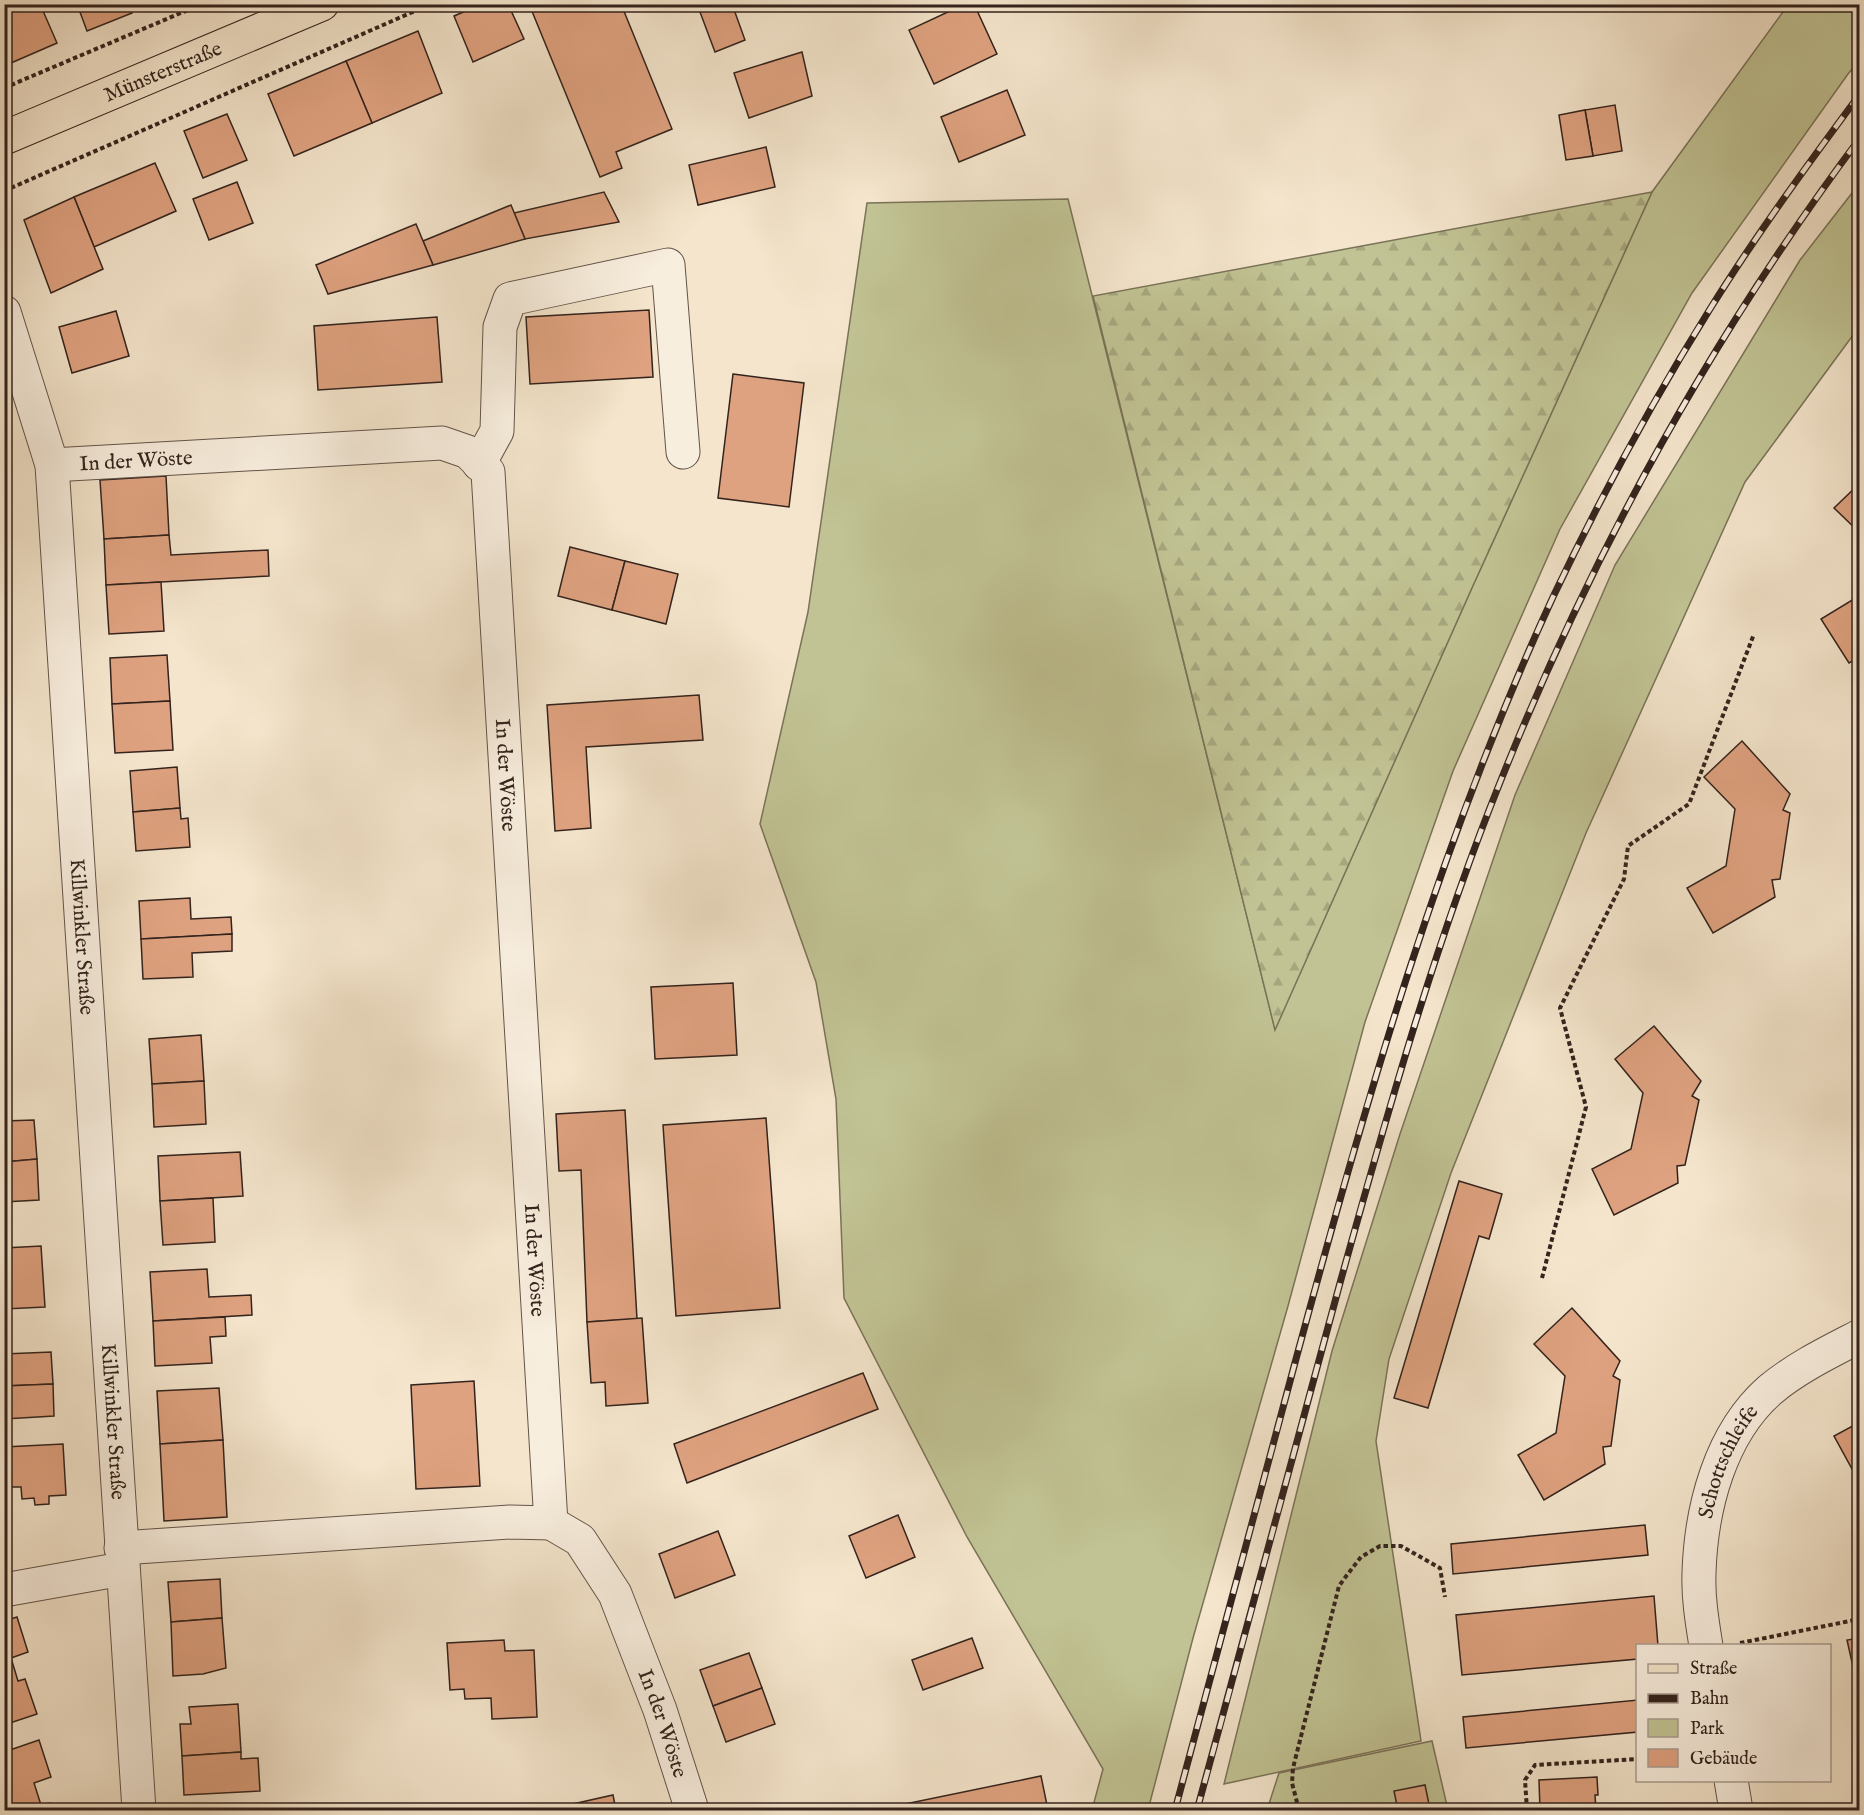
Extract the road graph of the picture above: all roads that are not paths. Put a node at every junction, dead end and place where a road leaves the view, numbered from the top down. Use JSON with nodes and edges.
{"nodes":[{"id":1,"x":322,"y":4,"type":"edge"},
{"id":2,"x":4,"y":138,"type":"edge"},
{"id":3,"x":4,"y":312,"type":"edge"},
{"id":4,"x":683,"y":452,"type":"dead end"},
{"id":5,"x":479,"y":464,"type":"junction"},
{"id":6,"x":52,"y":465,"type":"junction"},
{"id":7,"x":1860,"y":1336,"type":"edge"},
{"id":8,"x":551,"y":1522,"type":"junction"},
{"id":9,"x":121,"y":1558,"type":"junction"},
{"id":10,"x":4,"y":1590,"type":"edge"},
{"id":11,"x":1706,"y":1644,"type":"edge"},
{"id":12,"x":1731,"y":1782,"type":"edge"},
{"id":13,"x":139,"y":1810,"type":"edge"},
{"id":14,"x":692,"y":1810,"type":"edge"},
{"id":15,"x":1736,"y":1810,"type":"edge"}],
"edges":[{"from":1,"to":2,"type":"main road","name":"Münsterstraße"},
{"from":3,"to":6,"type":"street","name":"Killwinkler Straße"},
{"from":4,"to":5,"type":"street"},
{"from":5,"to":6,"type":"street","name":"In der Wöste"},
{"from":5,"to":8,"type":"street","name":"In der Wöste"},
{"from":6,"to":9,"type":"street","name":"Killwinkler Straße"},
{"from":7,"to":11,"type":"street","name":"Schottschleife"},
{"from":8,"to":9,"type":"street"},
{"from":8,"to":14,"type":"street","name":"In der Wöste"},
{"from":9,"to":10,"type":"street"},
{"from":9,"to":13,"type":"street","name":"Killwinkler Straße"},
{"from":12,"to":15,"type":"street"}]}
